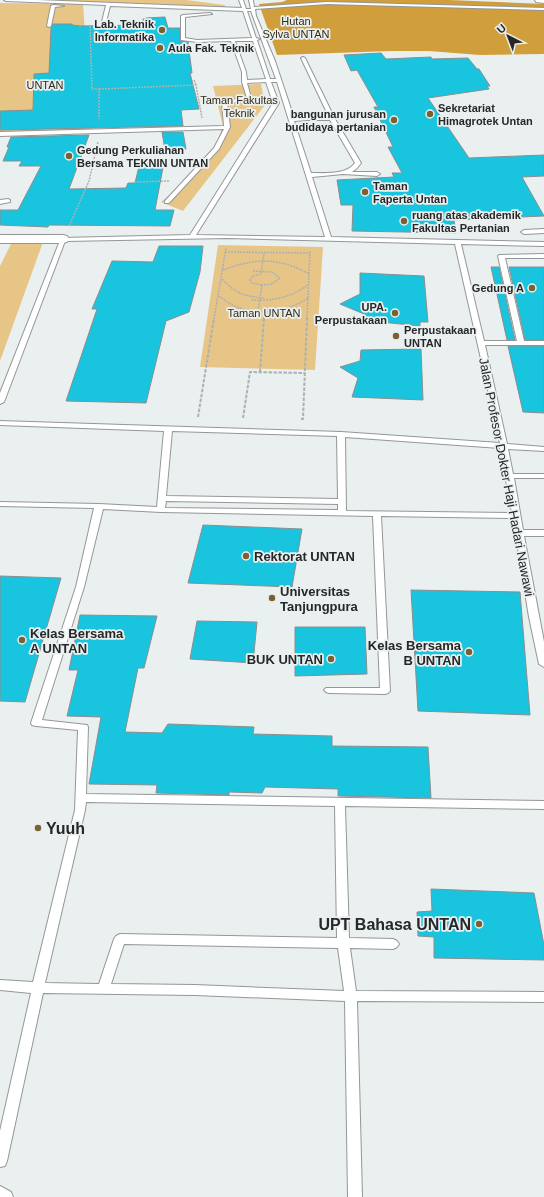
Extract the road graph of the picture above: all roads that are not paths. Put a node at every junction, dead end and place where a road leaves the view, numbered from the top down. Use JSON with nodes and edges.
{"nodes":[{"id":1,"x":6,"y":0,"type":"edge"},
{"id":2,"x":241,"y":0,"type":"edge"},
{"id":3,"x":251,"y":0,"type":"edge"},
{"id":4,"x":540,"y":0,"type":"edge"},
{"id":5,"x":544,"y":0,"type":"edge"},
{"id":6,"x":72,"y":3,"type":"junction"},
{"id":7,"x":108,"y":4,"type":"junction"},
{"id":8,"x":253,"y":9,"type":"junction"},
{"id":9,"x":544,"y":9,"type":"edge"},
{"id":10,"x":245,"y":12,"type":"junction"},
{"id":11,"x":104,"y":22,"type":"dead end"},
{"id":12,"x":50,"y":26,"type":"dead end"},
{"id":13,"x":263,"y":38,"type":"junction"},
{"id":14,"x":254,"y":39,"type":"junction"},
{"id":15,"x":233,"y":41,"type":"dead end"},
{"id":16,"x":303,"y":58,"type":"dead end"},
{"id":17,"x":278,"y":80,"type":"junction"},
{"id":18,"x":245,"y":82,"type":"junction"},
{"id":19,"x":268,"y":82,"type":"junction"},
{"id":20,"x":332,"y":119,"type":"junction"},
{"id":21,"x":291,"y":120,"type":"junction"},
{"id":22,"x":227,"y":127,"type":"junction"},
{"id":23,"x":0,"y":134,"type":"edge"},
{"id":24,"x":340,"y":173,"type":"junction"},
{"id":25,"x":377,"y":174,"type":"dead end"},
{"id":26,"x":309,"y":175,"type":"junction"},
{"id":27,"x":8,"y":201,"type":"dead end"},
{"id":28,"x":0,"y":202,"type":"edge"},
{"id":29,"x":167,"y":202,"type":"dead end"},
{"id":30,"x":544,"y":231,"type":"edge"},
{"id":31,"x":524,"y":232,"type":"dead end"},
{"id":32,"x":192,"y":236,"type":"junction"},
{"id":33,"x":0,"y":239,"type":"edge"},
{"id":34,"x":63,"y":239,"type":"junction"},
{"id":35,"x":329,"y":239,"type":"junction"},
{"id":36,"x":458,"y":243,"type":"junction"},
{"id":37,"x":544,"y":244,"type":"edge"},
{"id":38,"x":544,"y":256,"type":"edge"},
{"id":39,"x":482,"y":343,"type":"junction"},
{"id":40,"x":521,"y":343,"type":"junction"},
{"id":41,"x":544,"y":343,"type":"edge"},
{"id":42,"x":0,"y":402,"type":"edge"},
{"id":43,"x":0,"y":423,"type":"edge"},
{"id":44,"x":168,"y":428,"type":"junction"},
{"id":45,"x":341,"y":434,"type":"junction"},
{"id":46,"x":504,"y":446,"type":"junction"},
{"id":47,"x":544,"y":449,"type":"edge"},
{"id":48,"x":510,"y":476,"type":"junction"},
{"id":49,"x":544,"y":476,"type":"edge"},
{"id":50,"x":162,"y":498,"type":"junction"},
{"id":51,"x":341,"y":502,"type":"junction"},
{"id":52,"x":0,"y":504,"type":"edge"},
{"id":53,"x":99,"y":506,"type":"junction"},
{"id":54,"x":161,"y":510,"type":"junction"},
{"id":55,"x":342,"y":513,"type":"junction"},
{"id":56,"x":377,"y":514,"type":"junction"},
{"id":57,"x":517,"y":516,"type":"junction"},
{"id":58,"x":520,"y":533,"type":"junction"},
{"id":59,"x":544,"y":534,"type":"edge"},
{"id":60,"x":534,"y":617,"type":"junction"},
{"id":61,"x":544,"y":617,"type":"edge"},
{"id":62,"x":544,"y":664,"type":"edge"},
{"id":63,"x":329,"y":690,"type":"dead end"},
{"id":64,"x":80,"y":798,"type":"junction"},
{"id":65,"x":340,"y":802,"type":"junction"},
{"id":66,"x":544,"y":805,"type":"edge"},
{"id":67,"x":343,"y":943,"type":"junction"},
{"id":68,"x":393,"y":944,"type":"dead end"},
{"id":69,"x":0,"y":985,"type":"edge"},
{"id":70,"x":38,"y":988,"type":"junction"},
{"id":71,"x":103,"y":989,"type":"junction"},
{"id":72,"x":351,"y":996,"type":"junction"},
{"id":73,"x":544,"y":997,"type":"edge"},
{"id":74,"x":0,"y":1161,"type":"edge"},
{"id":75,"x":0,"y":1193,"type":"edge"},
{"id":76,"x":6,"y":1197,"type":"edge"},
{"id":77,"x":355,"y":1197,"type":"edge"}],
"edges":[{"from":1,"to":6,"type":"lane"},
{"from":2,"to":10,"type":"lane"},
{"from":3,"to":8,"type":"lane"},
{"from":4,"to":5,"type":"highway"},
{"from":6,"to":7,"type":"lane"},
{"from":6,"to":12,"type":"lane"},
{"from":7,"to":10,"type":"lane"},
{"from":7,"to":11,"type":"lane"},
{"from":8,"to":9,"type":"lane"},
{"from":8,"to":10,"type":"lane"},
{"from":8,"to":13,"type":"lane"},
{"from":10,"to":14,"type":"lane"},
{"from":10,"to":14,"type":"lane"},
{"from":13,"to":14,"type":"lane"},
{"from":13,"to":17,"type":"lane"},
{"from":14,"to":19,"type":"lane"},
{"from":15,"to":18,"type":"lane"},
{"from":16,"to":20,"type":"lane"},
{"from":17,"to":19,"type":"lane"},
{"from":17,"to":21,"type":"lane"},
{"from":18,"to":19,"type":"lane"},
{"from":18,"to":22,"type":"lane"},
{"from":19,"to":32,"type":"lane"},
{"from":20,"to":21,"type":"lane"},
{"from":20,"to":24,"type":"lane"},
{"from":21,"to":26,"type":"lane"},
{"from":22,"to":23,"type":"lane"},
{"from":22,"to":29,"type":"lane"},
{"from":24,"to":25,"type":"lane"},
{"from":24,"to":26,"type":"lane"},
{"from":26,"to":35,"type":"lane"},
{"from":27,"to":28,"type":"lane"},
{"from":30,"to":31,"type":"lane"},
{"from":32,"to":34,"type":"lane"},
{"from":32,"to":35,"type":"lane"},
{"from":33,"to":34,"type":"street"},
{"from":34,"to":42,"type":"lane"},
{"from":35,"to":36,"type":"lane"},
{"from":36,"to":37,"type":"lane"},
{"from":36,"to":39,"type":"lane","name":"Jalan Profesor Dokter Haji Hadari Nawawi"},
{"from":38,"to":40,"type":"lane"},
{"from":39,"to":40,"type":"lane"},
{"from":39,"to":46,"type":"lane","name":"Jalan Profesor Dokter Haji Hadari Nawawi"},
{"from":40,"to":41,"type":"lane"},
{"from":43,"to":44,"type":"lane"},
{"from":44,"to":45,"type":"lane"},
{"from":44,"to":50,"type":"lane"},
{"from":45,"to":46,"type":"lane"},
{"from":45,"to":51,"type":"lane"},
{"from":46,"to":47,"type":"lane"},
{"from":46,"to":48,"type":"lane","name":"Jalan Profesor Dokter Haji Hadari Nawawi"},
{"from":48,"to":49,"type":"lane"},
{"from":48,"to":57,"type":"lane","name":"Jalan Profesor Dokter Haji Hadari Nawawi"},
{"from":50,"to":51,"type":"lane"},
{"from":50,"to":54,"type":"lane"},
{"from":51,"to":55,"type":"lane"},
{"from":52,"to":53,"type":"lane"},
{"from":53,"to":54,"type":"lane"},
{"from":53,"to":64,"type":"lane"},
{"from":54,"to":55,"type":"lane"},
{"from":55,"to":56,"type":"lane"},
{"from":56,"to":57,"type":"lane"},
{"from":56,"to":63,"type":"lane"},
{"from":57,"to":58,"type":"lane","name":"Jalan Profesor Dokter Haji Hadari Nawawi"},
{"from":58,"to":59,"type":"lane"},
{"from":58,"to":60,"type":"lane","name":"Jalan Profesor Dokter Haji Hadari Nawawi"},
{"from":60,"to":61,"type":"lane"},
{"from":60,"to":62,"type":"lane","name":"Jalan Profesor Dokter Haji Hadari Nawawi"},
{"from":64,"to":65,"type":"lane"},
{"from":64,"to":70,"type":"lane"},
{"from":65,"to":66,"type":"lane"},
{"from":65,"to":67,"type":"lane"},
{"from":67,"to":68,"type":"lane"},
{"from":67,"to":71,"type":"lane"},
{"from":67,"to":72,"type":"lane"},
{"from":69,"to":70,"type":"lane"},
{"from":70,"to":71,"type":"lane"},
{"from":70,"to":74,"type":"lane"},
{"from":71,"to":72,"type":"lane"},
{"from":72,"to":73,"type":"lane"},
{"from":72,"to":77,"type":"lane"},
{"from":75,"to":76,"type":"lane"}]}
